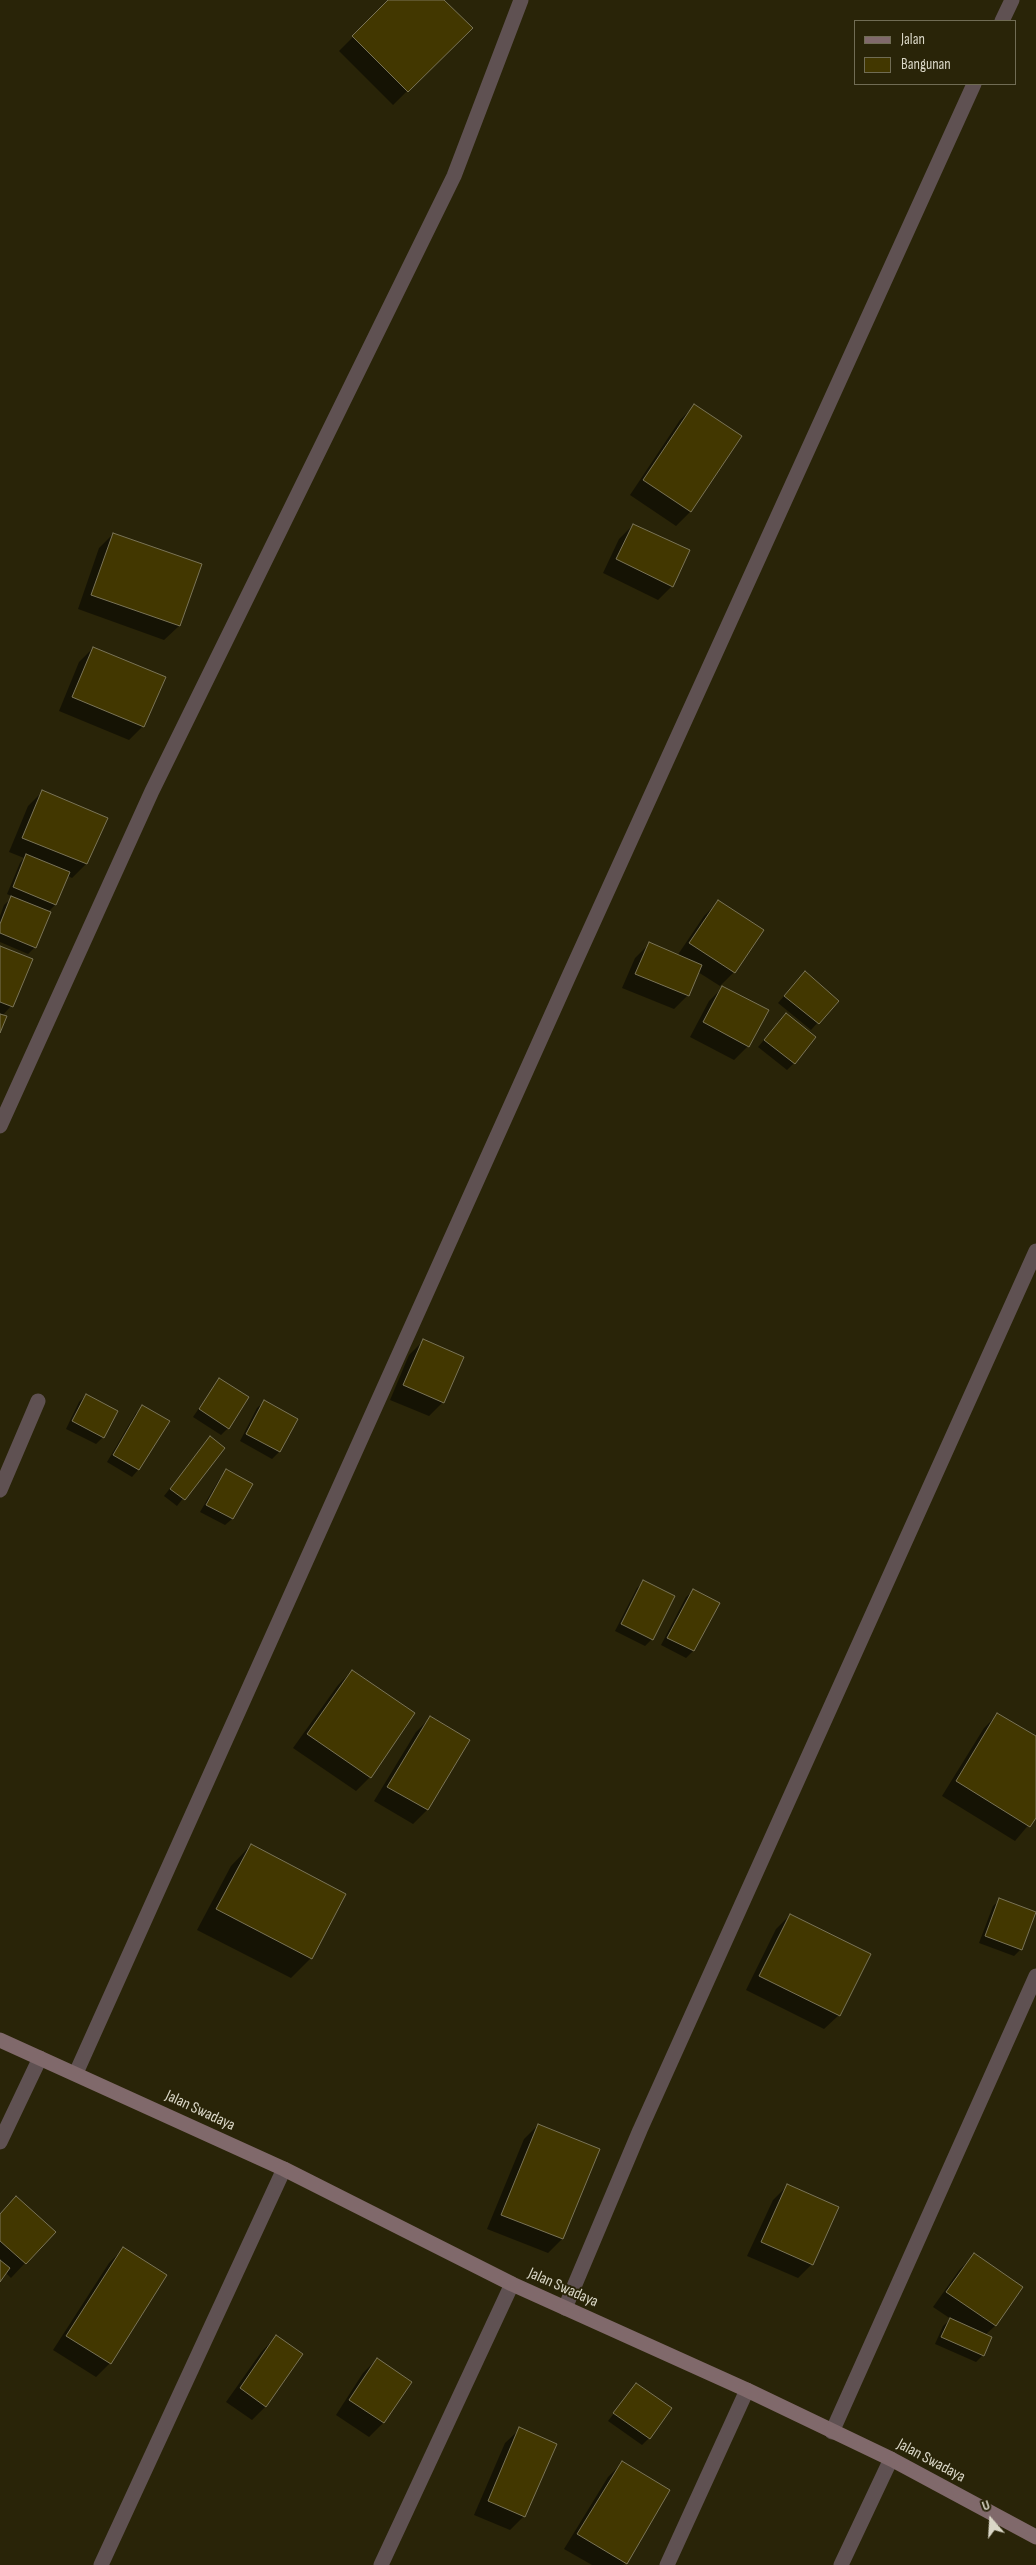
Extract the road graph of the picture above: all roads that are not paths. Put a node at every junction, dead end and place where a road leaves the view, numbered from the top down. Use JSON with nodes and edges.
{"nodes":[{"id":1,"x":521,"y":0,"type":"edge"},
{"id":2,"x":1012,"y":0,"type":"edge"},
{"id":3,"x":1002,"y":20,"type":"edge"},
{"id":4,"x":974,"y":85,"type":"edge"},
{"id":5,"x":0,"y":1126,"type":"edge"},
{"id":6,"x":1036,"y":1251,"type":"edge"},
{"id":7,"x":38,"y":1401,"type":"dead end"},
{"id":8,"x":0,"y":1490,"type":"edge"},
{"id":9,"x":1036,"y":1976,"type":"edge"},
{"id":10,"x":0,"y":2040,"type":"edge"},
{"id":11,"x":40,"y":2058,"type":"junction"},
{"id":12,"x":76,"y":2073,"type":"junction"},
{"id":13,"x":0,"y":2142,"type":"edge"},
{"id":14,"x":284,"y":2169,"type":"junction"},
{"id":15,"x":512,"y":2284,"type":"junction"},
{"id":16,"x":565,"y":2308,"type":"junction"},
{"id":17,"x":747,"y":2390,"type":"junction"},
{"id":18,"x":832,"y":2432,"type":"junction"},
{"id":19,"x":891,"y":2460,"type":"junction"},
{"id":20,"x":1036,"y":2537,"type":"edge"},
{"id":21,"x":101,"y":2565,"type":"edge"},
{"id":22,"x":381,"y":2565,"type":"edge"},
{"id":23,"x":667,"y":2565,"type":"edge"},
{"id":24,"x":841,"y":2565,"type":"edge"}],
"edges":[{"from":1,"to":5,"type":"street"},
{"from":2,"to":3,"type":"street"},
{"from":4,"to":12,"type":"street"},
{"from":6,"to":16,"type":"street"},
{"from":7,"to":8,"type":"street"},
{"from":9,"to":18,"type":"street"},
{"from":10,"to":11,"type":"street","name":"Jalan Swadaya"},
{"from":11,"to":12,"type":"street","name":"Jalan Swadaya"},
{"from":11,"to":13,"type":"street"},
{"from":12,"to":14,"type":"street","name":"Jalan Swadaya"},
{"from":14,"to":15,"type":"street","name":"Jalan Swadaya"},
{"from":14,"to":21,"type":"street"},
{"from":15,"to":16,"type":"street","name":"Jalan Swadaya"},
{"from":15,"to":22,"type":"street"},
{"from":16,"to":17,"type":"street","name":"Jalan Swadaya"},
{"from":17,"to":18,"type":"street","name":"Jalan Swadaya"},
{"from":17,"to":23,"type":"street"},
{"from":18,"to":19,"type":"street","name":"Jalan Swadaya"},
{"from":19,"to":20,"type":"street","name":"Jalan Swadaya"},
{"from":19,"to":24,"type":"street"}]}
